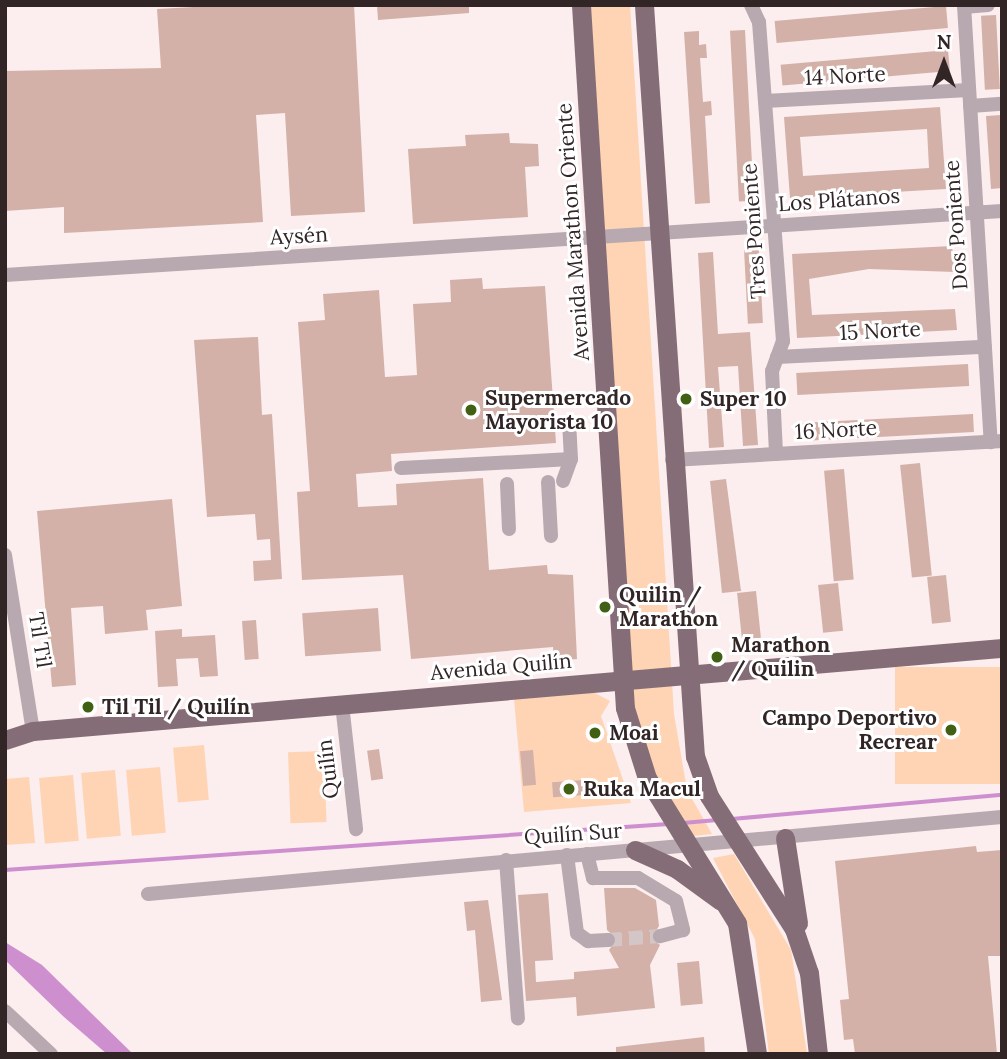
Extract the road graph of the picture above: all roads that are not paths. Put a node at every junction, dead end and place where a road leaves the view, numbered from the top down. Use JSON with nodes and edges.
{"nodes":[{"id":1,"x":582,"y":5,"type":"edge"},
{"id":2,"x":643,"y":5,"type":"edge"},
{"id":3,"x":751,"y":5,"type":"edge"},
{"id":4,"x":988,"y":5,"type":"edge"},
{"id":5,"x":964,"y":6,"type":"edge"},
{"id":6,"x":969,"y":90,"type":"junction"},
{"id":7,"x":765,"y":101,"type":"junction"},
{"id":8,"x":1002,"y":104,"type":"edge"},
{"id":9,"x":970,"y":106,"type":"junction"},
{"id":10,"x":1002,"y":211,"type":"edge"},
{"id":11,"x":977,"y":212,"type":"junction"},
{"id":12,"x":775,"y":225,"type":"junction"},
{"id":13,"x":658,"y":233,"type":"junction"},
{"id":14,"x":596,"y":239,"type":"junction"},
{"id":15,"x":5,"y":275,"type":"edge"},
{"id":16,"x":985,"y":347,"type":"junction"},
{"id":17,"x":777,"y":358,"type":"junction"},
{"id":18,"x":569,"y":425,"type":"dead end"},
{"id":19,"x":996,"y":441,"type":"edge"},
{"id":20,"x":776,"y":454,"type":"junction"},
{"id":21,"x":571,"y":459,"type":"junction"},
{"id":22,"x":672,"y":460,"type":"junction"},
{"id":23,"x":401,"y":468,"type":"dead end"},
{"id":24,"x":563,"y":481,"type":"dead end"},
{"id":25,"x":548,"y":482,"type":"dead end"},
{"id":26,"x":507,"y":484,"type":"dead end"},
{"id":27,"x":509,"y":529,"type":"dead end"},
{"id":28,"x":551,"y":536,"type":"dead end"},
{"id":29,"x":5,"y":555,"type":"edge"},
{"id":30,"x":1002,"y":648,"type":"edge"},
{"id":31,"x":687,"y":674,"type":"junction"},
{"id":32,"x":622,"y":679,"type":"junction"},
{"id":33,"x":342,"y":704,"type":"junction"},
{"id":34,"x":33,"y":731,"type":"junction"},
{"id":35,"x":5,"y":740,"type":"edge"},
{"id":36,"x":1002,"y":817,"type":"edge"},
{"id":37,"x":356,"y":829,"type":"dead end"},
{"id":38,"x":735,"y":836,"type":"junction"},
{"id":39,"x":785,"y":838,"type":"junction"},
{"id":40,"x":687,"y":840,"type":"junction"},
{"id":41,"x":635,"y":850,"type":"junction"},
{"id":42,"x":587,"y":854,"type":"junction"},
{"id":43,"x":567,"y":855,"type":"junction"},
{"id":44,"x":506,"y":860,"type":"junction"},
{"id":45,"x":148,"y":894,"type":"dead end"},
{"id":46,"x":732,"y":910,"type":"junction"},
{"id":47,"x":660,"y":936,"type":"tunnel mouth"},
{"id":48,"x":608,"y":940,"type":"tunnel mouth"},
{"id":49,"x":802,"y":948,"type":"junction"},
{"id":50,"x":518,"y":1019,"type":"dead end"},
{"id":51,"x":8,"y":1020,"type":"edge"},
{"id":52,"x":51,"y":1054,"type":"edge"},
{"id":53,"x":757,"y":1054,"type":"edge"},
{"id":54,"x":818,"y":1054,"type":"edge"}],
"edges":[{"from":1,"to":14,"type":"main road","name":"Avenida Marathon Oriente"},
{"from":2,"to":13,"type":"main road"},
{"from":3,"to":7,"type":"street","name":"Tres Poniente"},
{"from":4,"to":5,"type":"street"},
{"from":5,"to":6,"type":"street","name":"Dos Poniente"},
{"from":6,"to":7,"type":"street","name":"14 Norte"},
{"from":6,"to":9,"type":"street","name":"Dos Poniente"},
{"from":7,"to":12,"type":"street","name":"Tres Poniente"},
{"from":8,"to":9,"type":"street"},
{"from":9,"to":11,"type":"street","name":"Dos Poniente"},
{"from":10,"to":11,"type":"street","name":"Los Plátanos"},
{"from":11,"to":12,"type":"street","name":"Los Plátanos"},
{"from":11,"to":16,"type":"street","name":"Dos Poniente"},
{"from":12,"to":13,"type":"street","name":"Los Plátanos"},
{"from":12,"to":17,"type":"street","name":"Tres Poniente"},
{"from":13,"to":14,"type":"street","name":"Los Plátanos"},
{"from":13,"to":22,"type":"main road"},
{"from":14,"to":15,"type":"street","name":"Aysén"},
{"from":14,"to":32,"type":"main road","name":"Avenida Marathon Oriente"},
{"from":16,"to":17,"type":"street","name":"15 Norte"},
{"from":16,"to":19,"type":"street","name":"Dos Poniente"},
{"from":17,"to":20,"type":"street","name":"Tres Poniente"},
{"from":18,"to":21,"type":"street"},
{"from":19,"to":20,"type":"street","name":"16 Norte"},
{"from":20,"to":22,"type":"street","name":"16 Norte"},
{"from":21,"to":23,"type":"street"},
{"from":21,"to":24,"type":"street"},
{"from":22,"to":31,"type":"main road"},
{"from":25,"to":28,"type":"street"},
{"from":26,"to":27,"type":"street"},
{"from":29,"to":34,"type":"street","name":"Til Til"},
{"from":30,"to":31,"type":"main road","name":"Avenida Quilín"},
{"from":31,"to":32,"type":"main road","name":"Avenida Quilín"},
{"from":31,"to":38,"type":"main road"},
{"from":32,"to":33,"type":"main road","name":"Avenida Quilín"},
{"from":32,"to":40,"type":"main road","name":"Avenida Marathon Oriente"},
{"from":33,"to":34,"type":"main road","name":"Avenida Quilín"},
{"from":33,"to":37,"type":"street","name":"Quilín"},
{"from":34,"to":35,"type":"main road","name":"Avenida Quilín"},
{"from":36,"to":39,"type":"street","name":"Quilín Sur"},
{"from":38,"to":39,"type":"street","name":"Quilín Sur"},
{"from":38,"to":40,"type":"street","name":"Quilín Sur"},
{"from":38,"to":49,"type":"main road"},
{"from":39,"to":49,"type":"main road"},
{"from":40,"to":41,"type":"street","name":"Quilín Sur"},
{"from":40,"to":46,"type":"main road","name":"Avenida Marathon Oriente"},
{"from":41,"to":42,"type":"street","name":"Quilín Sur"},
{"from":41,"to":46,"type":"main road"},
{"from":42,"to":43,"type":"street","name":"Quilín Sur"},
{"from":42,"to":47,"type":"street"},
{"from":43,"to":44,"type":"street","name":"Quilín Sur"},
{"from":43,"to":48,"type":"street"},
{"from":44,"to":45,"type":"street","name":"Quilín Sur"},
{"from":44,"to":50,"type":"street"},
{"from":46,"to":53,"type":"main road","name":"Avenida Marathon Oriente"},
{"from":49,"to":54,"type":"main road"},
{"from":51,"to":52,"type":"street"}]}
